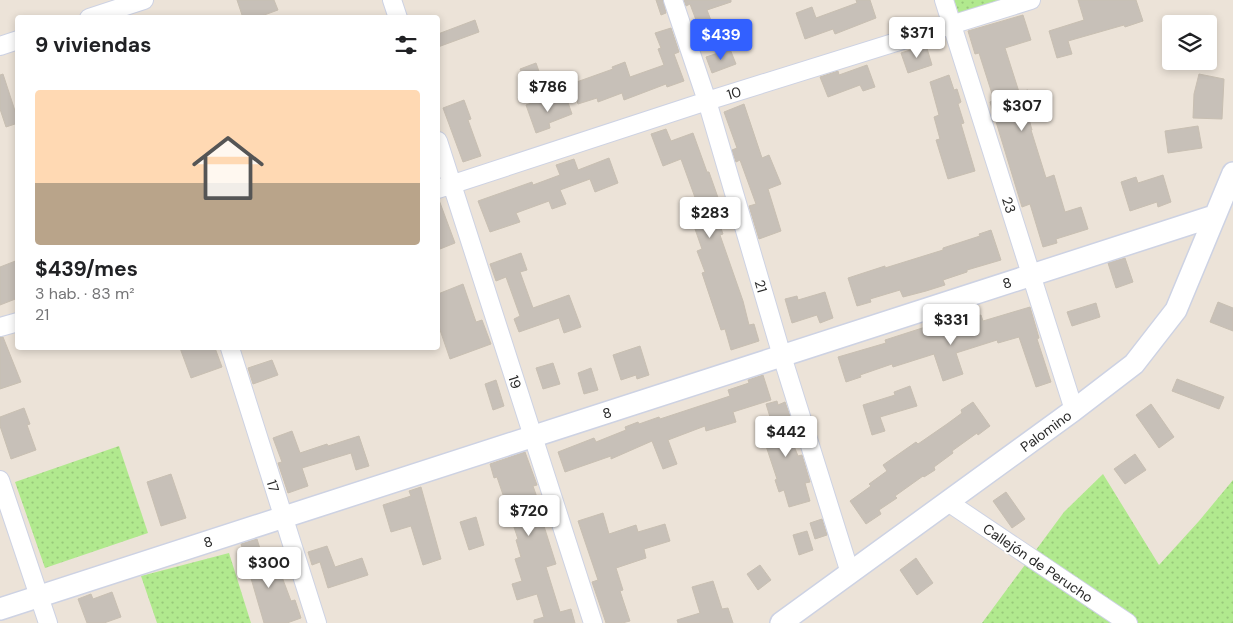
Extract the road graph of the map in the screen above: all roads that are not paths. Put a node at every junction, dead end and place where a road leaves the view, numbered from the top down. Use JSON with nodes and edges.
{"nodes":[{"id":1,"x":144,"y":0,"type":"edge"},
{"id":2,"x":392,"y":0,"type":"edge"},
{"id":3,"x":673,"y":0,"type":"edge"},
{"id":4,"x":944,"y":0,"type":"edge"},
{"id":5,"x":1031,"y":0,"type":"edge"},
{"id":6,"x":120,"y":8,"type":"edge"},
{"id":7,"x":98,"y":15,"type":"edge"},
{"id":8,"x":397,"y":15,"type":"edge"},
{"id":9,"x":952,"y":25,"type":"junction"},
{"id":10,"x":15,"y":41,"type":"edge"},
{"id":11,"x":0,"y":46,"type":"edge"},
{"id":12,"x":707,"y":101,"type":"junction"},
{"id":13,"x":440,"y":156,"type":"edge"},
{"id":14,"x":1233,"y":173,"type":"edge"},
{"id":15,"x":444,"y":186,"type":"edge"},
{"id":16,"x":1214,"y":216,"type":"junction"},
{"id":17,"x":1031,"y":275,"type":"junction"},
{"id":18,"x":15,"y":323,"type":"edge"},
{"id":19,"x":0,"y":328,"type":"edge"},
{"id":20,"x":231,"y":350,"type":"edge"},
{"id":21,"x":782,"y":356,"type":"junction"},
{"id":22,"x":1074,"y":410,"type":"junction"},
{"id":23,"x":533,"y":437,"type":"junction"},
{"id":24,"x":0,"y":480,"type":"edge"},
{"id":25,"x":948,"y":502,"type":"junction"},
{"id":26,"x":283,"y":518,"type":"junction"},
{"id":27,"x":850,"y":573,"type":"junction"},
{"id":28,"x":39,"y":596,"type":"junction"},
{"id":29,"x":0,"y":609,"type":"edge"},
{"id":30,"x":48,"y":623,"type":"edge"},
{"id":31,"x":317,"y":623,"type":"edge"},
{"id":32,"x":593,"y":623,"type":"edge"},
{"id":33,"x":781,"y":623,"type":"edge"},
{"id":34,"x":1128,"y":623,"type":"edge"}],
"edges":[{"from":1,"to":6,"type":"street"},
{"from":2,"to":8,"type":"street"},
{"from":3,"to":12,"type":"street","name":"21"},
{"from":4,"to":9,"type":"street","name":"23"},
{"from":5,"to":9,"type":"street","name":"10"},
{"from":6,"to":7,"type":"street"},
{"from":9,"to":12,"type":"street","name":"10"},
{"from":9,"to":17,"type":"street","name":"23"},
{"from":10,"to":11,"type":"street"},
{"from":12,"to":15,"type":"street","name":"10"},
{"from":12,"to":21,"type":"street","name":"21"},
{"from":13,"to":15,"type":"street","name":"19"},
{"from":14,"to":16,"type":"street","name":"Palomino"},
{"from":15,"to":23,"type":"street","name":"19"},
{"from":16,"to":17,"type":"street","name":"8"},
{"from":16,"to":22,"type":"street","name":"Palomino"},
{"from":17,"to":21,"type":"street","name":"8"},
{"from":17,"to":22,"type":"street","name":"23"},
{"from":18,"to":19,"type":"street"},
{"from":20,"to":26,"type":"street","name":"17"},
{"from":21,"to":23,"type":"street","name":"8"},
{"from":21,"to":27,"type":"street","name":"21"},
{"from":22,"to":25,"type":"street","name":"Palomino"},
{"from":23,"to":26,"type":"street","name":"8"},
{"from":23,"to":32,"type":"street","name":"19"},
{"from":24,"to":28,"type":"street"},
{"from":25,"to":27,"type":"street","name":"Palomino"},
{"from":25,"to":34,"type":"street","name":"Callejón de Perucho"},
{"from":26,"to":28,"type":"street","name":"8"},
{"from":26,"to":31,"type":"street","name":"17"},
{"from":27,"to":33,"type":"street","name":"Palomino"},
{"from":28,"to":29,"type":"street","name":"8"},
{"from":28,"to":30,"type":"street"}]}
